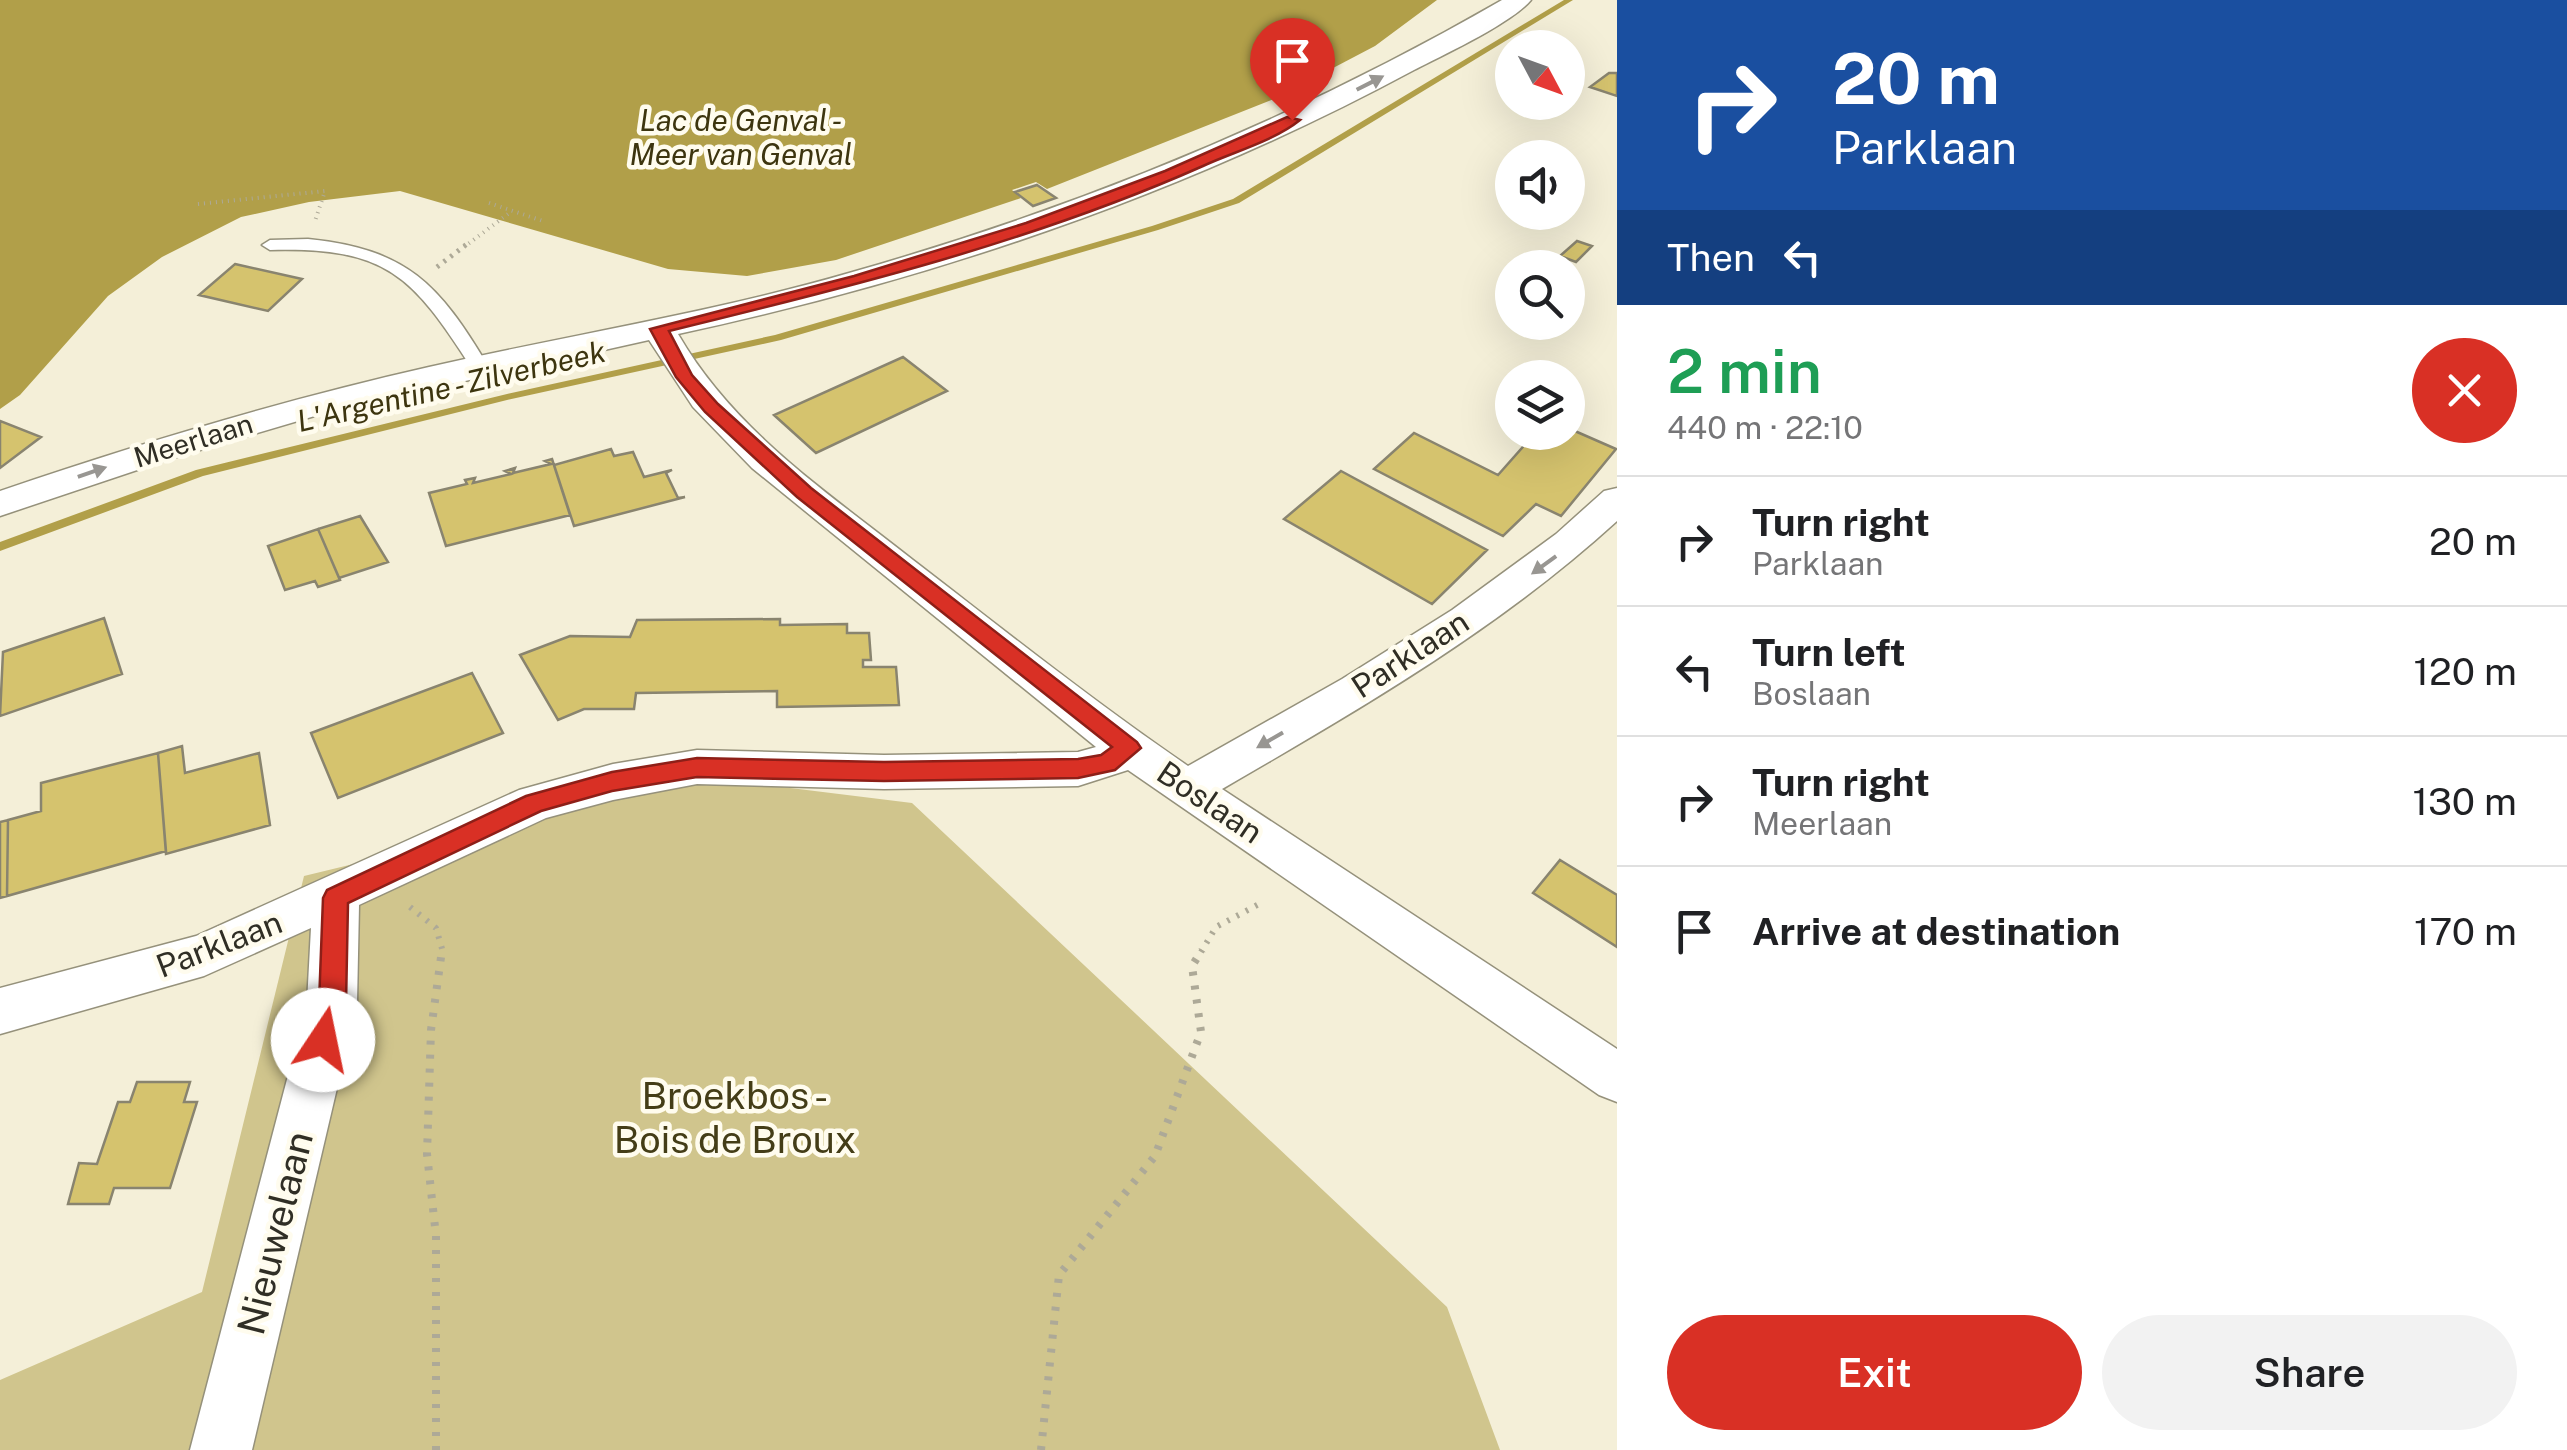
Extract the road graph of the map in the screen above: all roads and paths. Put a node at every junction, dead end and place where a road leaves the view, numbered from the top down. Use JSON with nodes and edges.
{"nodes":[{"id":1,"x":1519,"y":0,"type":"edge"},
{"id":2,"x":488,"y":203,"type":"dead end"},
{"id":3,"x":198,"y":204,"type":"dead end"},
{"id":4,"x":322,"y":205,"type":"dead end"},
{"id":5,"x":512,"y":211,"type":"junction"},
{"id":6,"x":542,"y":221,"type":"dead end"},
{"id":7,"x":270,"y":245,"type":"dead end"},
{"id":8,"x":412,"y":278,"type":"junction"},
{"id":9,"x":671,"y":352,"type":"junction"},
{"id":10,"x":479,"y":366,"type":"junction"},
{"id":11,"x":1617,"y":500,"type":"edge"},
{"id":12,"x":0,"y":504,"type":"edge"},
{"id":13,"x":1129,"y":748,"type":"junction"},
{"id":14,"x":1189,"y":787,"type":"junction"},
{"id":15,"x":1261,"y":903,"type":"dead end"},
{"id":16,"x":336,"y":908,"type":"junction"},
{"id":17,"x":0,"y":1010,"type":"edge"},
{"id":18,"x":1617,"y":1078,"type":"edge"},
{"id":19,"x":220,"y":1450,"type":"edge"},
{"id":20,"x":436,"y":1450,"type":"edge"},
{"id":21,"x":1042,"y":1450,"type":"edge"}],
"edges":[{"from":9,"to":1,"type":"street","name":"Meerlaan","one_way":true},
{"from":2,"to":5,"type":"path"},
{"from":3,"to":4,"type":"path"},
{"from":5,"to":6,"type":"path"},
{"from":5,"to":8,"type":"path"},
{"from":7,"to":8,"type":"lane"},
{"from":8,"to":10,"type":"lane"},
{"from":9,"to":10,"type":"street","name":"Meerlaan"},
{"from":9,"to":13,"type":"street","name":"Boslaan"},
{"from":12,"to":10,"type":"street","name":"Meerlaan","one_way":true},
{"from":11,"to":14,"type":"street","name":"Parklaan","one_way":true},
{"from":13,"to":14,"type":"street","name":"Boslaan"},
{"from":13,"to":16,"type":"street","name":"Parklaan"},
{"from":14,"to":18,"type":"street","name":"Boslaan"},
{"from":15,"to":21,"type":"path"},
{"from":16,"to":17,"type":"street","name":"Parklaan"},
{"from":16,"to":19,"type":"street","name":"Nieuwelaan"},
{"from":16,"to":20,"type":"path"}]}
